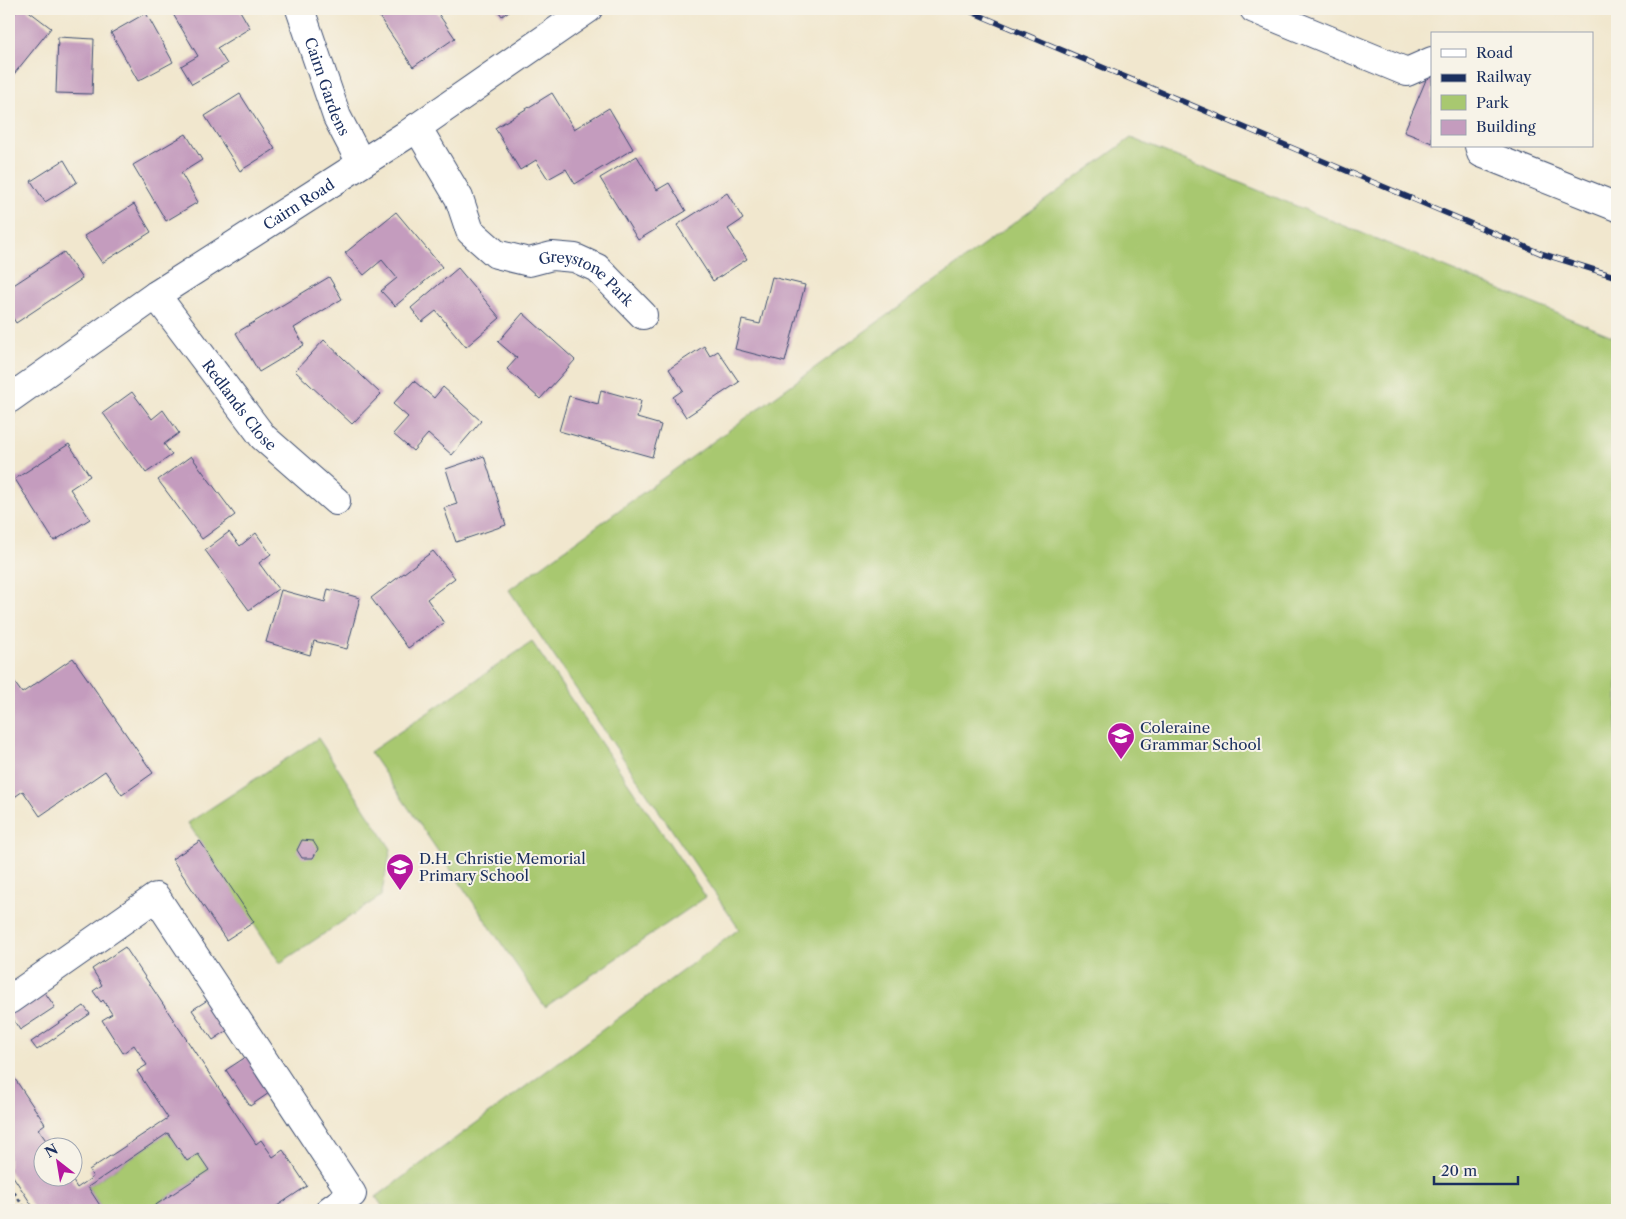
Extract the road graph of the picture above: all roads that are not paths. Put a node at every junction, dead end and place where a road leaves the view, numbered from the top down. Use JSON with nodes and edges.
{"nodes":[{"id":1,"x":300,"y":9,"type":"edge"},
{"id":2,"x":588,"y":9,"type":"edge"},
{"id":3,"x":1254,"y":9,"type":"edge"},
{"id":4,"x":1431,"y":61,"type":"edge"},
{"id":5,"x":417,"y":127,"type":"junction"},
{"id":6,"x":1480,"y":148,"type":"edge"},
{"id":7,"x":362,"y":163,"type":"junction"},
{"id":8,"x":1617,"y":207,"type":"edge"},
{"id":9,"x":156,"y":295,"type":"junction"},
{"id":10,"x":643,"y":315,"type":"dead end"},
{"id":11,"x":11,"y":394,"type":"edge"},
{"id":12,"x":336,"y":501,"type":"dead end"},
{"id":13,"x":9,"y":1000,"type":"edge"},
{"id":14,"x":330,"y":1210,"type":"edge"}],
"edges":[{"from":1,"to":7,"type":"street","name":"Cairn Gardens"},
{"from":2,"to":5,"type":"street","name":"Cairn Road"},
{"from":3,"to":4,"type":"street"},
{"from":5,"to":7,"type":"street","name":"Cairn Road"},
{"from":5,"to":10,"type":"street","name":"Greystone Park"},
{"from":6,"to":8,"type":"street"},
{"from":7,"to":9,"type":"street","name":"Cairn Road"},
{"from":9,"to":11,"type":"street","name":"Cairn Road"},
{"from":9,"to":12,"type":"street","name":"Redlands Close"},
{"from":13,"to":14,"type":"street"}]}
